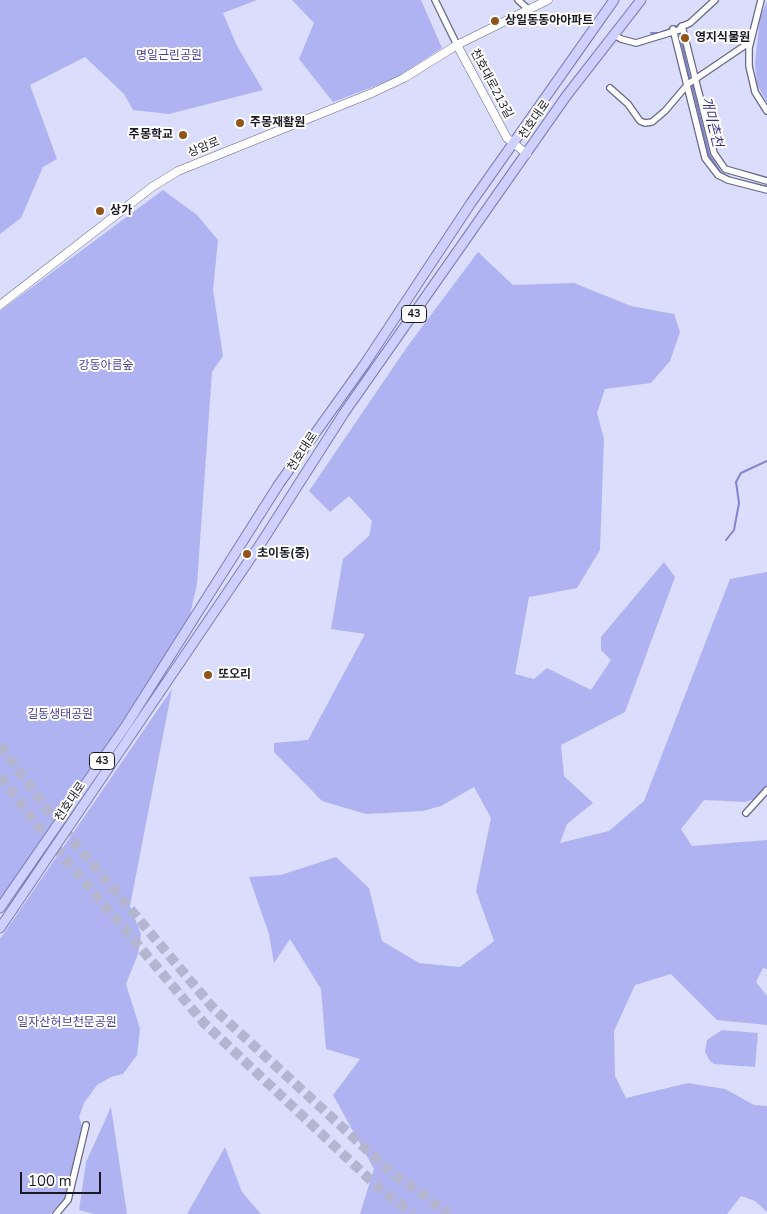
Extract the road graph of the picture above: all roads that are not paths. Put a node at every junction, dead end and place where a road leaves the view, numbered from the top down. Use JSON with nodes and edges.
{"nodes":[{"id":1,"x":436,"y":0,"type":"edge"},
{"id":2,"x":518,"y":0,"type":"edge"},
{"id":3,"x":548,"y":0,"type":"edge"},
{"id":4,"x":640,"y":0,"type":"edge"},
{"id":5,"x":715,"y":0,"type":"edge"},
{"id":6,"x":761,"y":0,"type":"edge"},
{"id":7,"x":613,"y":1,"type":"edge"},
{"id":8,"x":528,"y":9,"type":"junction"},
{"id":9,"x":678,"y":29,"type":"junction"},
{"id":10,"x":612,"y":34,"type":"junction"},
{"id":11,"x":750,"y":42,"type":"junction"},
{"id":12,"x":457,"y":45,"type":"junction"},
{"id":13,"x":694,"y":79,"type":"junction"},
{"id":14,"x":688,"y":84,"type":"junction"},
{"id":15,"x":610,"y":88,"type":"dead end"},
{"id":16,"x":767,"y":111,"type":"edge"},
{"id":17,"x":512,"y":144,"type":"junction"},
{"id":18,"x":527,"y":154,"type":"junction"},
{"id":19,"x":767,"y":181,"type":"edge"},
{"id":20,"x":767,"y":190,"type":"edge"},
{"id":21,"x":0,"y":305,"type":"edge"},
{"id":22,"x":767,"y":790,"type":"edge"},
{"id":23,"x":746,"y":813,"type":"dead end"},
{"id":24,"x":0,"y":908,"type":"edge"},
{"id":25,"x":0,"y":928,"type":"edge"},
{"id":26,"x":86,"y":1125,"type":"dead end"},
{"id":27,"x":56,"y":1214,"type":"edge"}],
"edges":[{"from":1,"to":12,"type":"street"},
{"from":2,"to":8,"type":"street"},
{"from":3,"to":8,"type":"main road","name":"상암로"},
{"from":4,"to":10,"type":"main road","name":"천호대로","number":"43"},
{"from":5,"to":9,"type":"street"},
{"from":6,"to":11,"type":"street"},
{"from":7,"to":17,"type":"main road","name":"천호대로","number":"43"},
{"from":8,"to":12,"type":"main road","name":"상암로"},
{"from":9,"to":10,"type":"street"},
{"from":9,"to":13,"type":"street"},
{"from":9,"to":14,"type":"street"},
{"from":10,"to":18,"type":"main road","name":"천호대로","number":"43"},
{"from":11,"to":13,"type":"street"},
{"from":11,"to":16,"type":"street"},
{"from":12,"to":17,"type":"main road","name":"천호대로213길"},
{"from":12,"to":21,"type":"main road","name":"상암로"},
{"from":13,"to":14,"type":"street"},
{"from":13,"to":19,"type":"street"},
{"from":14,"to":15,"type":"street"},
{"from":14,"to":20,"type":"street"},
{"from":17,"to":18,"type":"main road","name":"천호대로213길"},
{"from":17,"to":24,"type":"main road","name":"천호대로","number":"43"},
{"from":18,"to":25,"type":"main road","name":"천호대로","number":"43"},
{"from":22,"to":23,"type":"street"},
{"from":26,"to":27,"type":"street"}]}
